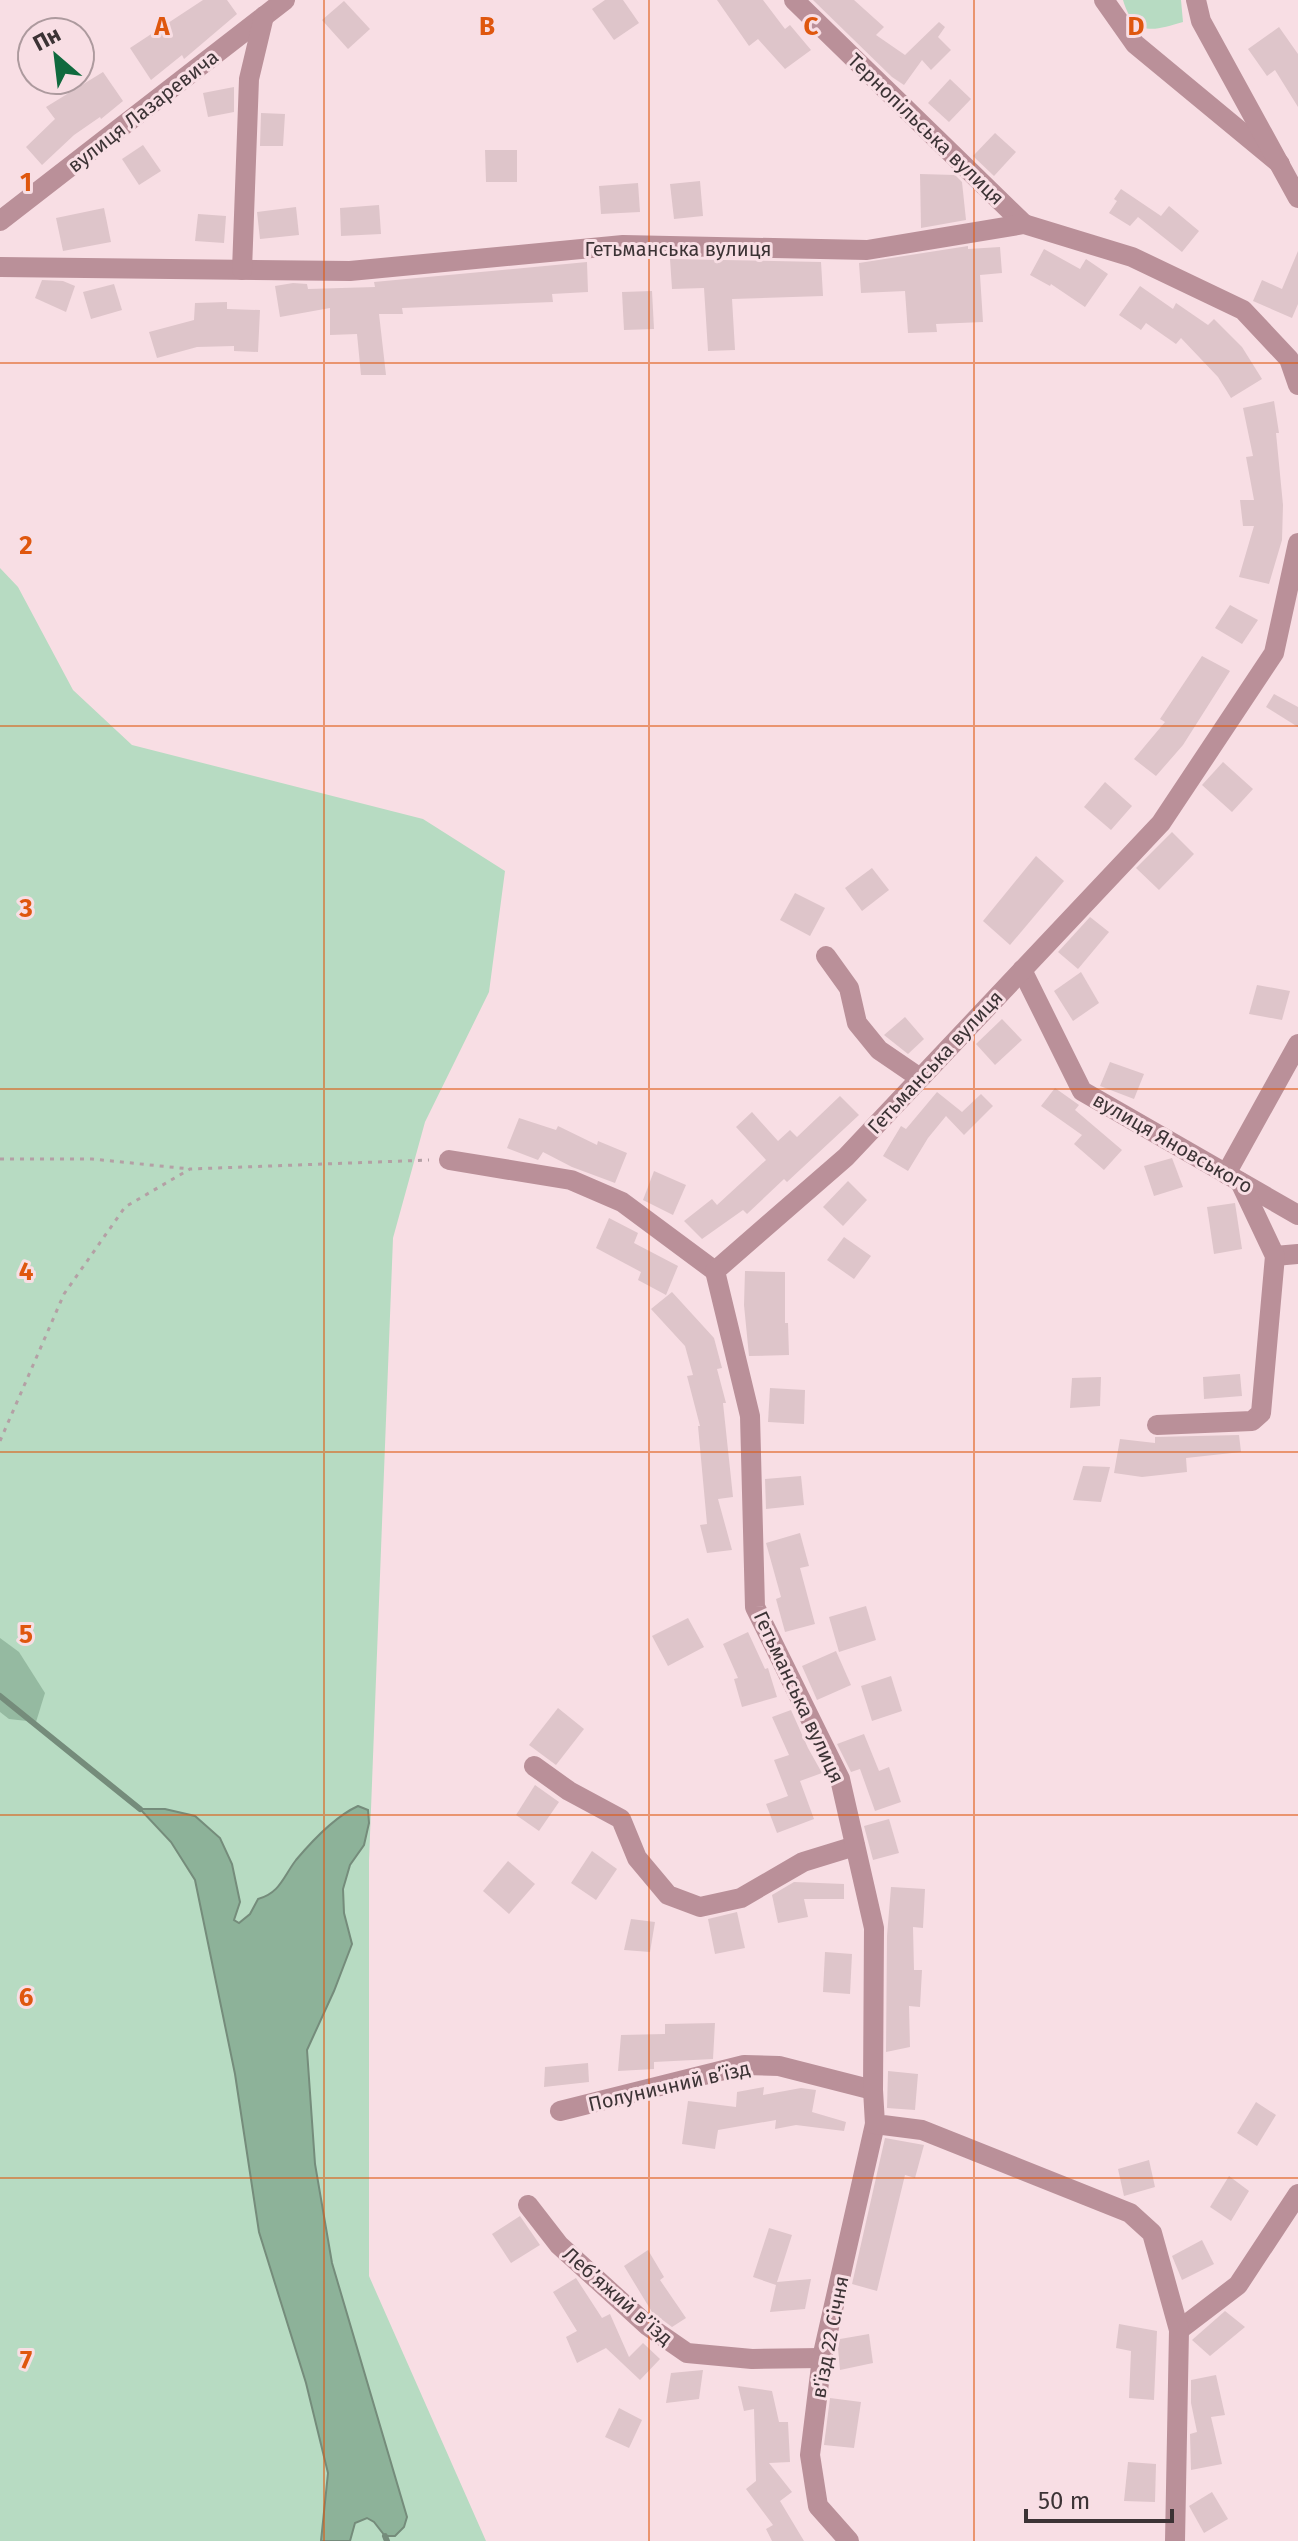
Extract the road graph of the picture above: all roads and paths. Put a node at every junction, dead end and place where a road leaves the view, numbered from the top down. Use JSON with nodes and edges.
{"nodes":[{"id":1,"x":285,"y":0,"type":"edge"},
{"id":2,"x":794,"y":0,"type":"edge"},
{"id":3,"x":1104,"y":0,"type":"edge"},
{"id":4,"x":1196,"y":0,"type":"edge"},
{"id":5,"x":264,"y":16,"type":"junction"},
{"id":6,"x":1280,"y":164,"type":"junction"},
{"id":7,"x":1298,"y":198,"type":"edge"},
{"id":8,"x":0,"y":221,"type":"edge"},
{"id":9,"x":1024,"y":224,"type":"junction"},
{"id":10,"x":0,"y":267,"type":"edge"},
{"id":11,"x":242,"y":270,"type":"junction"},
{"id":12,"x":1293,"y":355,"type":"edge"},
{"id":13,"x":1298,"y":385,"type":"edge"},
{"id":14,"x":1298,"y":543,"type":"edge"},
{"id":15,"x":826,"y":956,"type":"dead end"},
{"id":16,"x":1022,"y":970,"type":"junction"},
{"id":17,"x":1298,"y":1044,"type":"edge"},
{"id":18,"x":920,"y":1078,"type":"junction"},
{"id":19,"x":0,"y":1159,"type":"edge"},
{"id":20,"x":449,"y":1160,"type":"joint"},
{"id":21,"x":190,"y":1169,"type":"junction"},
{"id":22,"x":1233,"y":1178,"type":"junction"},
{"id":23,"x":1298,"y":1215,"type":"edge"},
{"id":24,"x":1298,"y":1254,"type":"edge"},
{"id":25,"x":1275,"y":1256,"type":"junction"},
{"id":26,"x":715,"y":1271,"type":"junction"},
{"id":27,"x":1157,"y":1425,"type":"dead end"},
{"id":28,"x":0,"y":1441,"type":"edge"},
{"id":29,"x":534,"y":1766,"type":"dead end"},
{"id":30,"x":855,"y":1846,"type":"junction"},
{"id":31,"x":873,"y":2090,"type":"junction"},
{"id":32,"x":560,"y":2111,"type":"dead end"},
{"id":33,"x":875,"y":2124,"type":"junction"},
{"id":34,"x":1298,"y":2194,"type":"edge"},
{"id":35,"x":528,"y":2205,"type":"dead end"},
{"id":36,"x":1179,"y":2330,"type":"junction"},
{"id":37,"x":822,"y":2358,"type":"junction"},
{"id":38,"x":849,"y":2541,"type":"edge"},
{"id":39,"x":1175,"y":2541,"type":"edge"}],
"edges":[{"from":1,"to":5,"type":"street","name":"вулиця Лазаревича"},
{"from":2,"to":9,"type":"street","name":"Тернопільська вулиця"},
{"from":3,"to":6,"type":"street"},
{"from":4,"to":6,"type":"street"},
{"from":5,"to":8,"type":"street","name":"вулиця Лазаревича"},
{"from":5,"to":11,"type":"street"},
{"from":6,"to":7,"type":"street"},
{"from":9,"to":11,"type":"street","name":"Гетьманська вулиця"},
{"from":9,"to":12,"type":"street","name":"Гетьманська вулиця"},
{"from":10,"to":11,"type":"street","name":"Гетьманська вулиця"},
{"from":12,"to":13,"type":"street","name":"Гетьманська вулиця"},
{"from":14,"to":16,"type":"street","name":"Гетьманська вулиця"},
{"from":15,"to":18,"type":"street"},
{"from":16,"to":18,"type":"street","name":"Гетьманська вулиця"},
{"from":16,"to":22,"type":"street","name":"вулиця Яновського"},
{"from":17,"to":22,"type":"street"},
{"from":18,"to":26,"type":"street","name":"Гетьманська вулиця"},
{"from":19,"to":21,"type":"path"},
{"from":20,"to":21,"type":"path"},
{"from":20,"to":26,"type":"street"},
{"from":21,"to":28,"type":"path"},
{"from":22,"to":23,"type":"street","name":"вулиця Яновського"},
{"from":22,"to":25,"type":"street"},
{"from":24,"to":25,"type":"street"},
{"from":25,"to":27,"type":"street"},
{"from":26,"to":30,"type":"street","name":"Гетьманська вулиця"},
{"from":29,"to":30,"type":"street"},
{"from":30,"to":31,"type":"street","name":"Гетьманська вулиця"},
{"from":31,"to":32,"type":"street","name":"Полуничний в’їзд"},
{"from":31,"to":33,"type":"street","name":"Гетьманська вулиця"},
{"from":33,"to":36,"type":"street"},
{"from":33,"to":37,"type":"street","name":"в'їзд 22 Січня"},
{"from":34,"to":36,"type":"street"},
{"from":35,"to":37,"type":"street","name":"Леб’яжий в’їзд"},
{"from":36,"to":39,"type":"street"},
{"from":37,"to":38,"type":"street","name":"в'їзд 22 Січня"}]}
